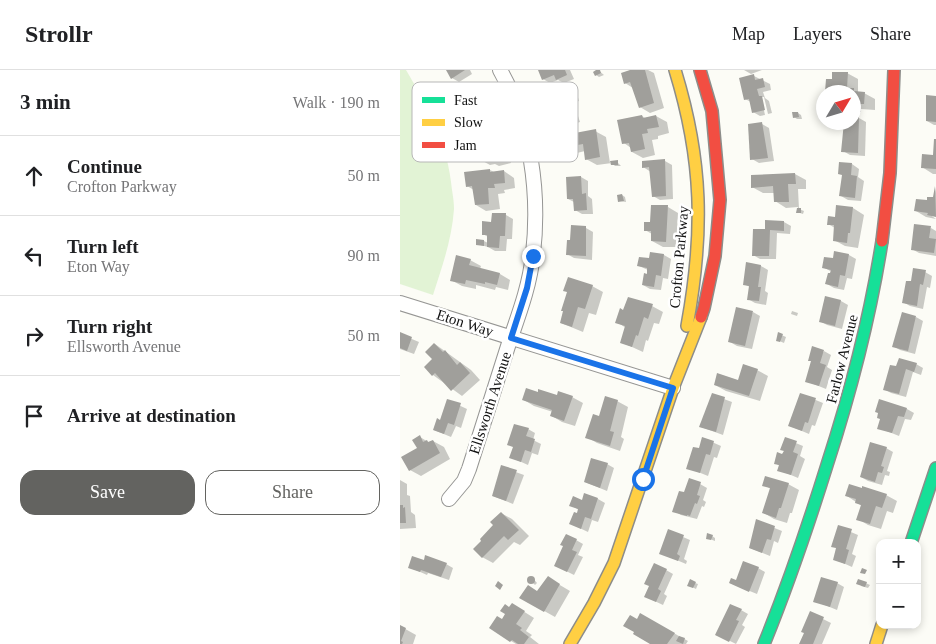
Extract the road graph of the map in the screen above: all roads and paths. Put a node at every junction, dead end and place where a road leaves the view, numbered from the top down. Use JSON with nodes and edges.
{"nodes":[{"id":1,"x":500,"y":70,"type":"edge"},
{"id":2,"x":675,"y":70,"type":"edge"},
{"id":3,"x":700,"y":70,"type":"edge"},
{"id":4,"x":894,"y":70,"type":"edge"},
{"id":5,"x":506,"y":82,"type":"edge"},
{"id":6,"x":531,"y":162,"type":"edge"},
{"id":7,"x":400,"y":302,"type":"edge"},
{"id":8,"x":511,"y":338,"type":"junction"},
{"id":9,"x":673,"y":388,"type":"junction"},
{"id":10,"x":936,"y":470,"type":"edge"},
{"id":11,"x":449,"y":499,"type":"dead end"},
{"id":12,"x":911,"y":539,"type":"edge"},
{"id":13,"x":881,"y":629,"type":"edge"},
{"id":14,"x":570,"y":644,"type":"edge"},
{"id":15,"x":764,"y":644,"type":"edge"},
{"id":16,"x":876,"y":644,"type":"edge"}],
"edges":[{"from":1,"to":5,"type":"street","name":"Ellsworth Avenue"},
{"from":2,"to":9,"type":"street","name":"Crofton Parkway"},
{"from":3,"to":9,"type":"street","name":"Crofton Parkway"},
{"from":4,"to":15,"type":"street","name":"Farlow Avenue"},
{"from":6,"to":8,"type":"street","name":"Ellsworth Avenue"},
{"from":7,"to":8,"type":"street","name":"Eton Way"},
{"from":8,"to":9,"type":"street","name":"Eton Way"},
{"from":8,"to":11,"type":"street","name":"Ellsworth Avenue"},
{"from":9,"to":14,"type":"street","name":"Crofton Parkway"},
{"from":10,"to":12,"type":"street"},
{"from":13,"to":16,"type":"street"}]}
